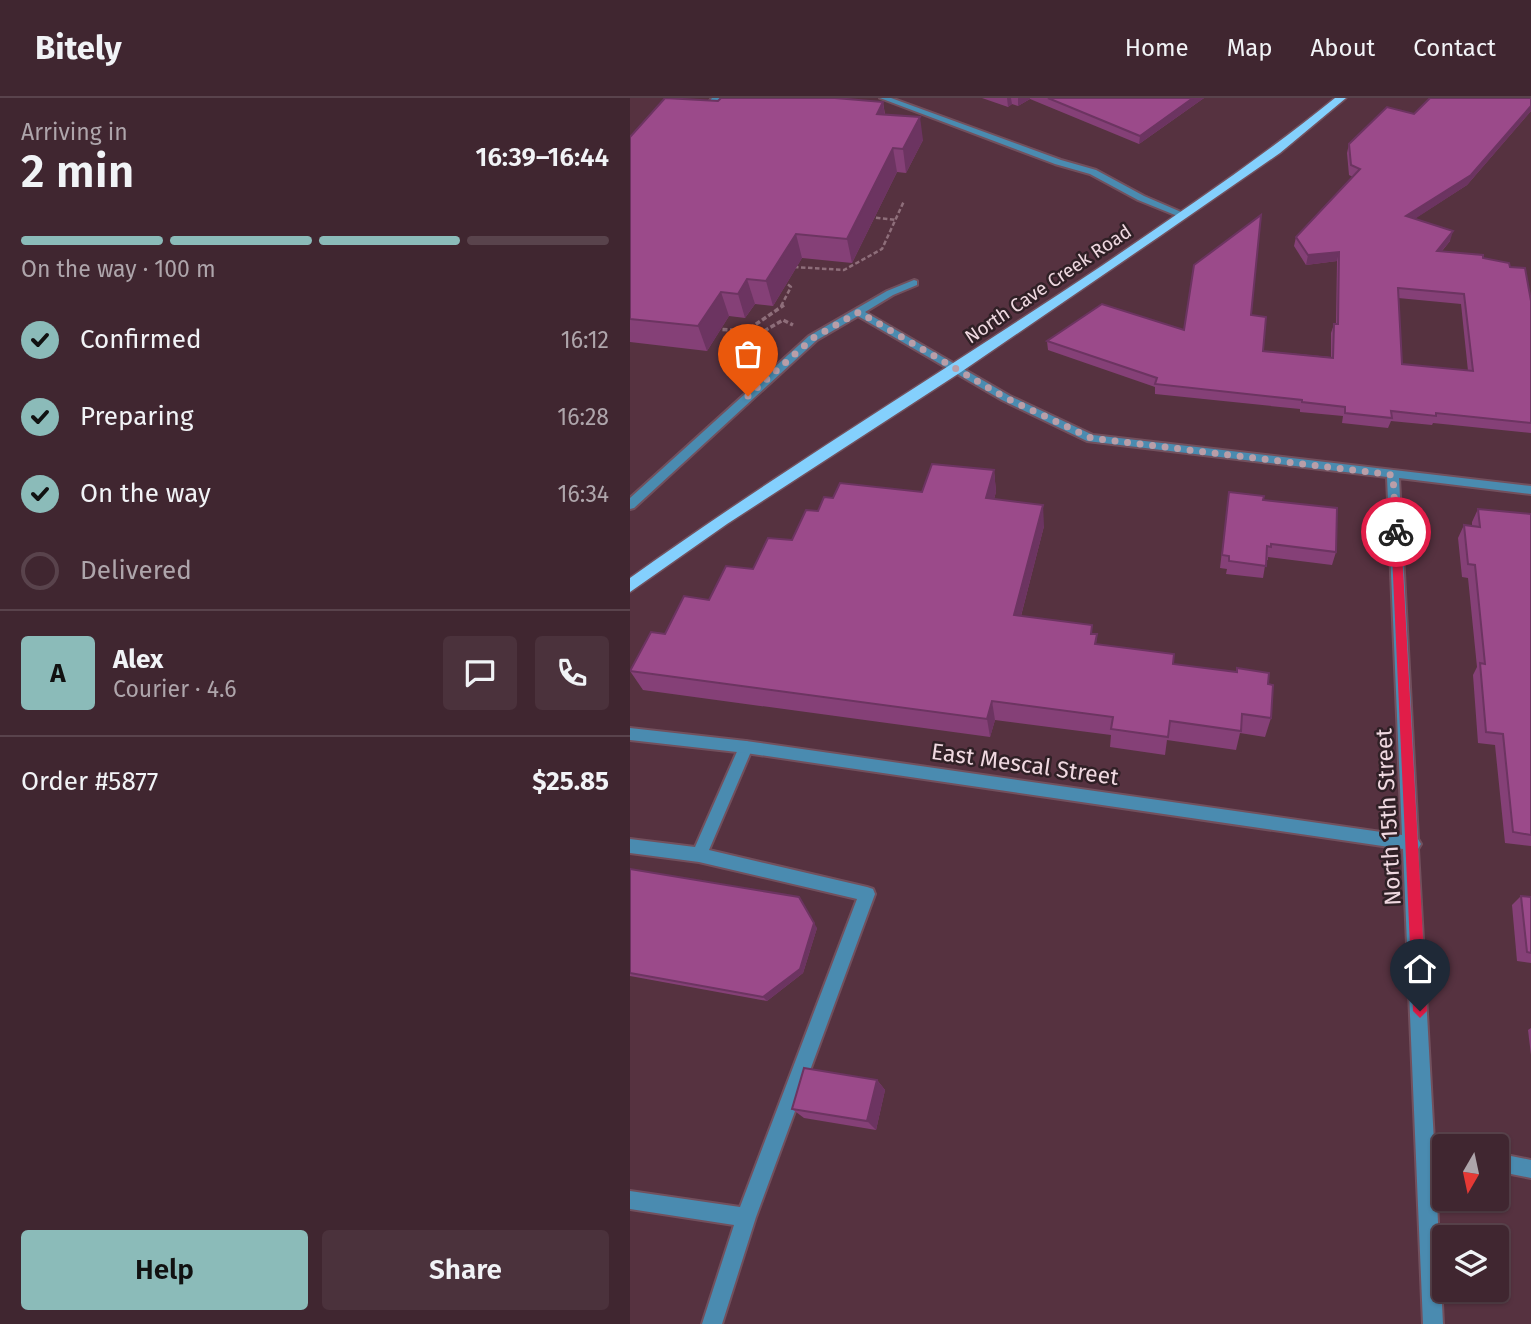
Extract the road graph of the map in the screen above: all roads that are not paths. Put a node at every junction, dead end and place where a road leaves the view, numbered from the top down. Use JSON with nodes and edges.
{"nodes":[{"id":1,"x":716,"y":98,"type":"edge"},
{"id":2,"x":884,"y":98,"type":"edge"},
{"id":3,"x":1341,"y":98,"type":"edge"},
{"id":4,"x":703,"y":114,"type":"edge"},
{"id":5,"x":1183,"y":215,"type":"junction"},
{"id":6,"x":914,"y":283,"type":"dead end"},
{"id":7,"x":859,"y":312,"type":"junction"},
{"id":8,"x":956,"y":369,"type":"junction"},
{"id":9,"x":1393,"y":475,"type":"junction"},
{"id":10,"x":1531,"y":490,"type":"edge"},
{"id":11,"x":630,"y":505,"type":"edge"},
{"id":12,"x":630,"y":586,"type":"edge"},
{"id":13,"x":630,"y":734,"type":"edge"},
{"id":14,"x":746,"y":747,"type":"junction"},
{"id":15,"x":1413,"y":844,"type":"junction"},
{"id":16,"x":630,"y":846,"type":"edge"},
{"id":17,"x":699,"y":855,"type":"junction"},
{"id":18,"x":1434,"y":1134,"type":"edge"},
{"id":19,"x":1509,"y":1165,"type":"edge"},
{"id":20,"x":1531,"y":1169,"type":"edge"},
{"id":21,"x":630,"y":1200,"type":"edge"},
{"id":22,"x":1434,"y":1211,"type":"edge"},
{"id":23,"x":746,"y":1217,"type":"junction"},
{"id":24,"x":712,"y":1324,"type":"edge"},
{"id":25,"x":1433,"y":1324,"type":"edge"}],
"edges":[{"from":1,"to":4,"type":"street"},
{"from":2,"to":5,"type":"street"},
{"from":3,"to":5,"type":"main road","name":"North Cave Creek Road"},
{"from":5,"to":8,"type":"main road","name":"North Cave Creek Road"},
{"from":6,"to":7,"type":"street"},
{"from":7,"to":8,"type":"street"},
{"from":7,"to":11,"type":"street"},
{"from":8,"to":9,"type":"street"},
{"from":8,"to":12,"type":"main road","name":"North Cave Creek Road"},
{"from":9,"to":10,"type":"street"},
{"from":9,"to":15,"type":"street","name":"North 15th Street"},
{"from":13,"to":14,"type":"street","name":"East Mescal Street"},
{"from":14,"to":15,"type":"street","name":"East Mescal Street"},
{"from":14,"to":17,"type":"street"},
{"from":15,"to":18,"type":"street","name":"North 15th Street"},
{"from":16,"to":17,"type":"street"},
{"from":17,"to":23,"type":"street"},
{"from":19,"to":20,"type":"street"},
{"from":21,"to":23,"type":"street"},
{"from":22,"to":25,"type":"street","name":"North 15th Street"},
{"from":23,"to":24,"type":"street"}]}
